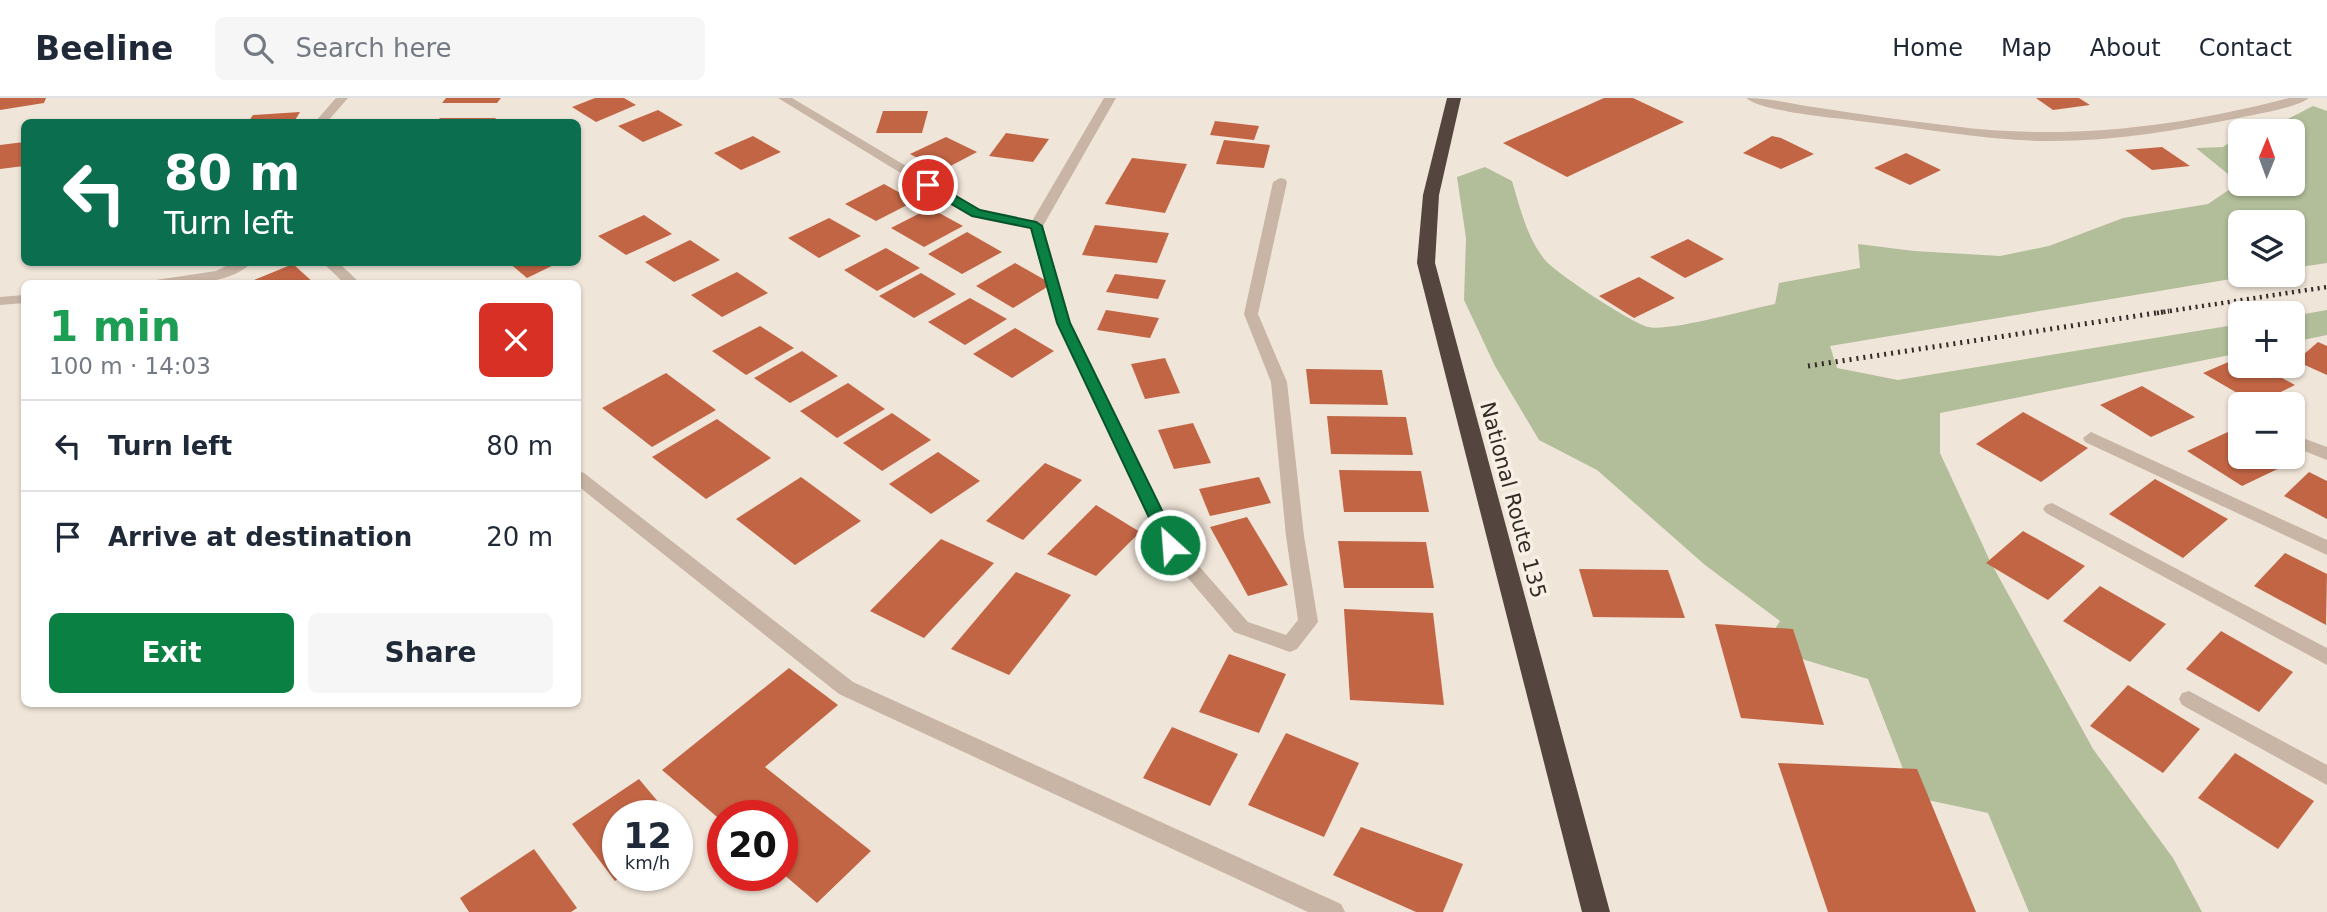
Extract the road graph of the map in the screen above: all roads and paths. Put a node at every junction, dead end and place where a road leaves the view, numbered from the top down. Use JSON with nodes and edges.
{"nodes":[{"id":1,"x":342,"y":98,"type":"edge"},
{"id":2,"x":784,"y":98,"type":"edge"},
{"id":3,"x":1110,"y":98,"type":"edge"},
{"id":4,"x":1454,"y":98,"type":"edge"},
{"id":5,"x":1752,"y":98,"type":"edge"},
{"id":6,"x":2247,"y":98,"type":"edge"},
{"id":7,"x":2303,"y":98,"type":"edge"},
{"id":8,"x":2261,"y":110,"type":"junction"},
{"id":9,"x":324,"y":119,"type":"edge"},
{"id":10,"x":1280,"y":182,"type":"dead end"},
{"id":11,"x":1036,"y":226,"type":"junction"},
{"id":12,"x":238,"y":266,"type":"edge"},
{"id":13,"x":334,"y":266,"type":"edge"},
{"id":14,"x":184,"y":280,"type":"edge"},
{"id":15,"x":349,"y":280,"type":"edge"},
{"id":16,"x":21,"y":299,"type":"edge"},
{"id":17,"x":0,"y":301,"type":"edge"},
{"id":18,"x":2091,"y":438,"type":"dead end"},
{"id":19,"x":2305,"y":445,"type":"edge"},
{"id":20,"x":2327,"y":454,"type":"edge"},
{"id":21,"x":581,"y":479,"type":"edge"},
{"id":22,"x":2052,"y":509,"type":"dead end"},
{"id":23,"x":2327,"y":548,"type":"edge"},
{"id":24,"x":2327,"y":657,"type":"edge"},
{"id":25,"x":2189,"y":699,"type":"dead end"},
{"id":26,"x":2327,"y":776,"type":"edge"},
{"id":27,"x":1333,"y":912,"type":"edge"},
{"id":28,"x":1596,"y":912,"type":"edge"}],
"edges":[{"from":1,"to":9,"type":"street"},
{"from":2,"to":11,"type":"street"},
{"from":3,"to":11,"type":"street"},
{"from":4,"to":28,"type":"highway","name":"National Route 135"},
{"from":5,"to":8,"type":"street"},
{"from":6,"to":8,"type":"street"},
{"from":7,"to":8,"type":"street"},
{"from":10,"to":11,"type":"street"},
{"from":12,"to":14,"type":"street"},
{"from":13,"to":15,"type":"street"},
{"from":16,"to":17,"type":"street"},
{"from":18,"to":23,"type":"street"},
{"from":19,"to":20,"type":"street"},
{"from":21,"to":27,"type":"street"},
{"from":22,"to":24,"type":"street"},
{"from":25,"to":26,"type":"street"}]}
